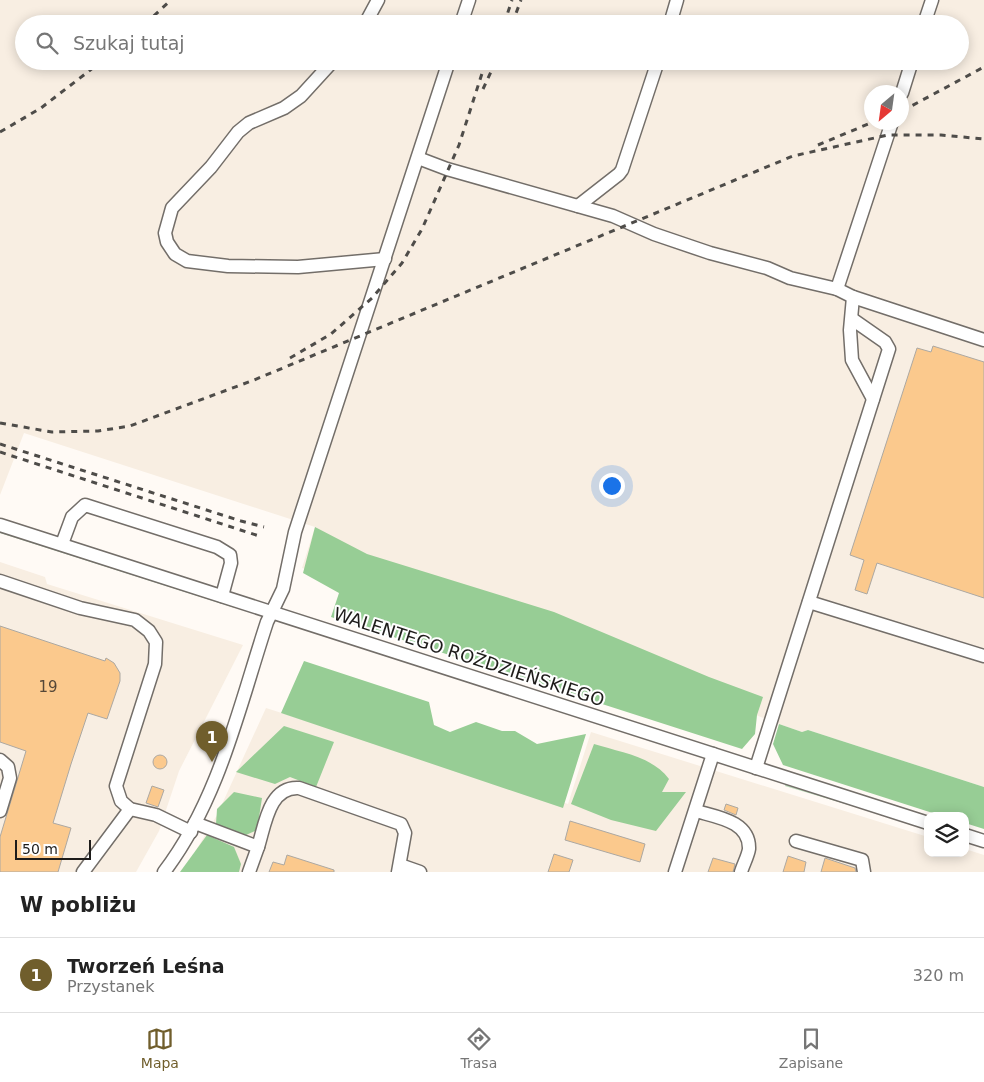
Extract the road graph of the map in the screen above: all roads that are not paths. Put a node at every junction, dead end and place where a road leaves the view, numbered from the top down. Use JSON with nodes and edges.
{"nodes":[{"id":1,"x":378,"y":0,"type":"edge"},
{"id":2,"x":469,"y":0,"type":"edge"},
{"id":3,"x":677,"y":0,"type":"edge"},
{"id":4,"x":932,"y":0,"type":"edge"},
{"id":5,"x":370,"y":15,"type":"edge"},
{"id":6,"x":464,"y":15,"type":"edge"},
{"id":7,"x":673,"y":15,"type":"edge"},
{"id":8,"x":927,"y":15,"type":"edge"},
{"id":9,"x":325,"y":70,"type":"edge"},
{"id":10,"x":446,"y":70,"type":"edge"},
{"id":11,"x":655,"y":70,"type":"edge"},
{"id":12,"x":909,"y":70,"type":"edge"},
{"id":13,"x":904,"y":85,"type":"edge"},
{"id":14,"x":889,"y":130,"type":"edge"},
{"id":15,"x":418,"y":158,"type":"junction"},
{"id":16,"x":578,"y":206,"type":"junction"},
{"id":17,"x":385,"y":258,"type":"junction"},
{"id":18,"x":837,"y":289,"type":"junction"},
{"id":19,"x":853,"y":297,"type":"junction"},
{"id":20,"x":852,"y":319,"type":"junction"},
{"id":21,"x":984,"y":340,"type":"edge"},
{"id":22,"x":873,"y":399,"type":"junction"},
{"id":23,"x":0,"y":524,"type":"edge"},
{"id":24,"x":62,"y":544,"type":"junction"},
{"id":25,"x":0,"y":581,"type":"edge"},
{"id":26,"x":222,"y":596,"type":"junction"},
{"id":27,"x":809,"y":602,"type":"junction"},
{"id":28,"x":272,"y":612,"type":"junction"},
{"id":29,"x":984,"y":656,"type":"edge"},
{"id":30,"x":713,"y":754,"type":"junction"},
{"id":31,"x":0,"y":760,"type":"edge"},
{"id":32,"x":756,"y":768,"type":"junction"},
{"id":33,"x":130,"y":809,"type":"junction"},
{"id":34,"x":0,"y":811,"type":"edge"},
{"id":35,"x":696,"y":811,"type":"junction"},
{"id":36,"x":924,"y":822,"type":"edge"},
{"id":37,"x":193,"y":828,"type":"junction"},
{"id":38,"x":969,"y":836,"type":"edge"},
{"id":39,"x":796,"y":841,"type":"dead end"},
{"id":40,"x":984,"y":841,"type":"edge"},
{"id":41,"x":258,"y":847,"type":"junction"},
{"id":42,"x":399,"y":869,"type":"edge"},
{"id":43,"x":83,"y":872,"type":"edge"},
{"id":44,"x":164,"y":872,"type":"edge"},
{"id":45,"x":249,"y":872,"type":"edge"},
{"id":46,"x":420,"y":872,"type":"edge"},
{"id":47,"x":675,"y":872,"type":"edge"},
{"id":48,"x":741,"y":872,"type":"edge"},
{"id":49,"x":864,"y":872,"type":"edge"}],
"edges":[{"from":1,"to":5,"type":"street"},
{"from":2,"to":6,"type":"street"},
{"from":3,"to":7,"type":"street"},
{"from":4,"to":8,"type":"street"},
{"from":9,"to":17,"type":"street"},
{"from":10,"to":15,"type":"street"},
{"from":11,"to":16,"type":"street"},
{"from":12,"to":13,"type":"street"},
{"from":14,"to":18,"type":"street"},
{"from":15,"to":16,"type":"street"},
{"from":15,"to":17,"type":"street"},
{"from":16,"to":18,"type":"street"},
{"from":17,"to":28,"type":"street"},
{"from":18,"to":19,"type":"street"},
{"from":19,"to":20,"type":"street"},
{"from":19,"to":21,"type":"street"},
{"from":20,"to":22,"type":"street"},
{"from":20,"to":22,"type":"street"},
{"from":22,"to":27,"type":"street"},
{"from":23,"to":24,"type":"street","name":"WALENTEGO ROŹDZIEŃSKIEGO"},
{"from":24,"to":26,"type":"street","name":"WALENTEGO ROŹDZIEŃSKIEGO"},
{"from":24,"to":26,"type":"street"},
{"from":25,"to":33,"type":"street"},
{"from":26,"to":28,"type":"street","name":"WALENTEGO ROŹDZIEŃSKIEGO"},
{"from":27,"to":29,"type":"street"},
{"from":27,"to":32,"type":"street"},
{"from":28,"to":30,"type":"street","name":"WALENTEGO ROŹDZIEŃSKIEGO"},
{"from":28,"to":37,"type":"street"},
{"from":30,"to":32,"type":"street","name":"WALENTEGO ROŹDZIEŃSKIEGO"},
{"from":30,"to":35,"type":"street"},
{"from":31,"to":34,"type":"street"},
{"from":32,"to":36,"type":"street","name":"WALENTEGO ROŹDZIEŃSKIEGO"},
{"from":33,"to":37,"type":"street"},
{"from":33,"to":43,"type":"street"},
{"from":35,"to":47,"type":"street"},
{"from":35,"to":48,"type":"street"},
{"from":37,"to":41,"type":"street"},
{"from":37,"to":44,"type":"street"},
{"from":38,"to":40,"type":"street"},
{"from":39,"to":49,"type":"street"},
{"from":41,"to":42,"type":"street"},
{"from":41,"to":45,"type":"street"},
{"from":42,"to":46,"type":"street"}]}
